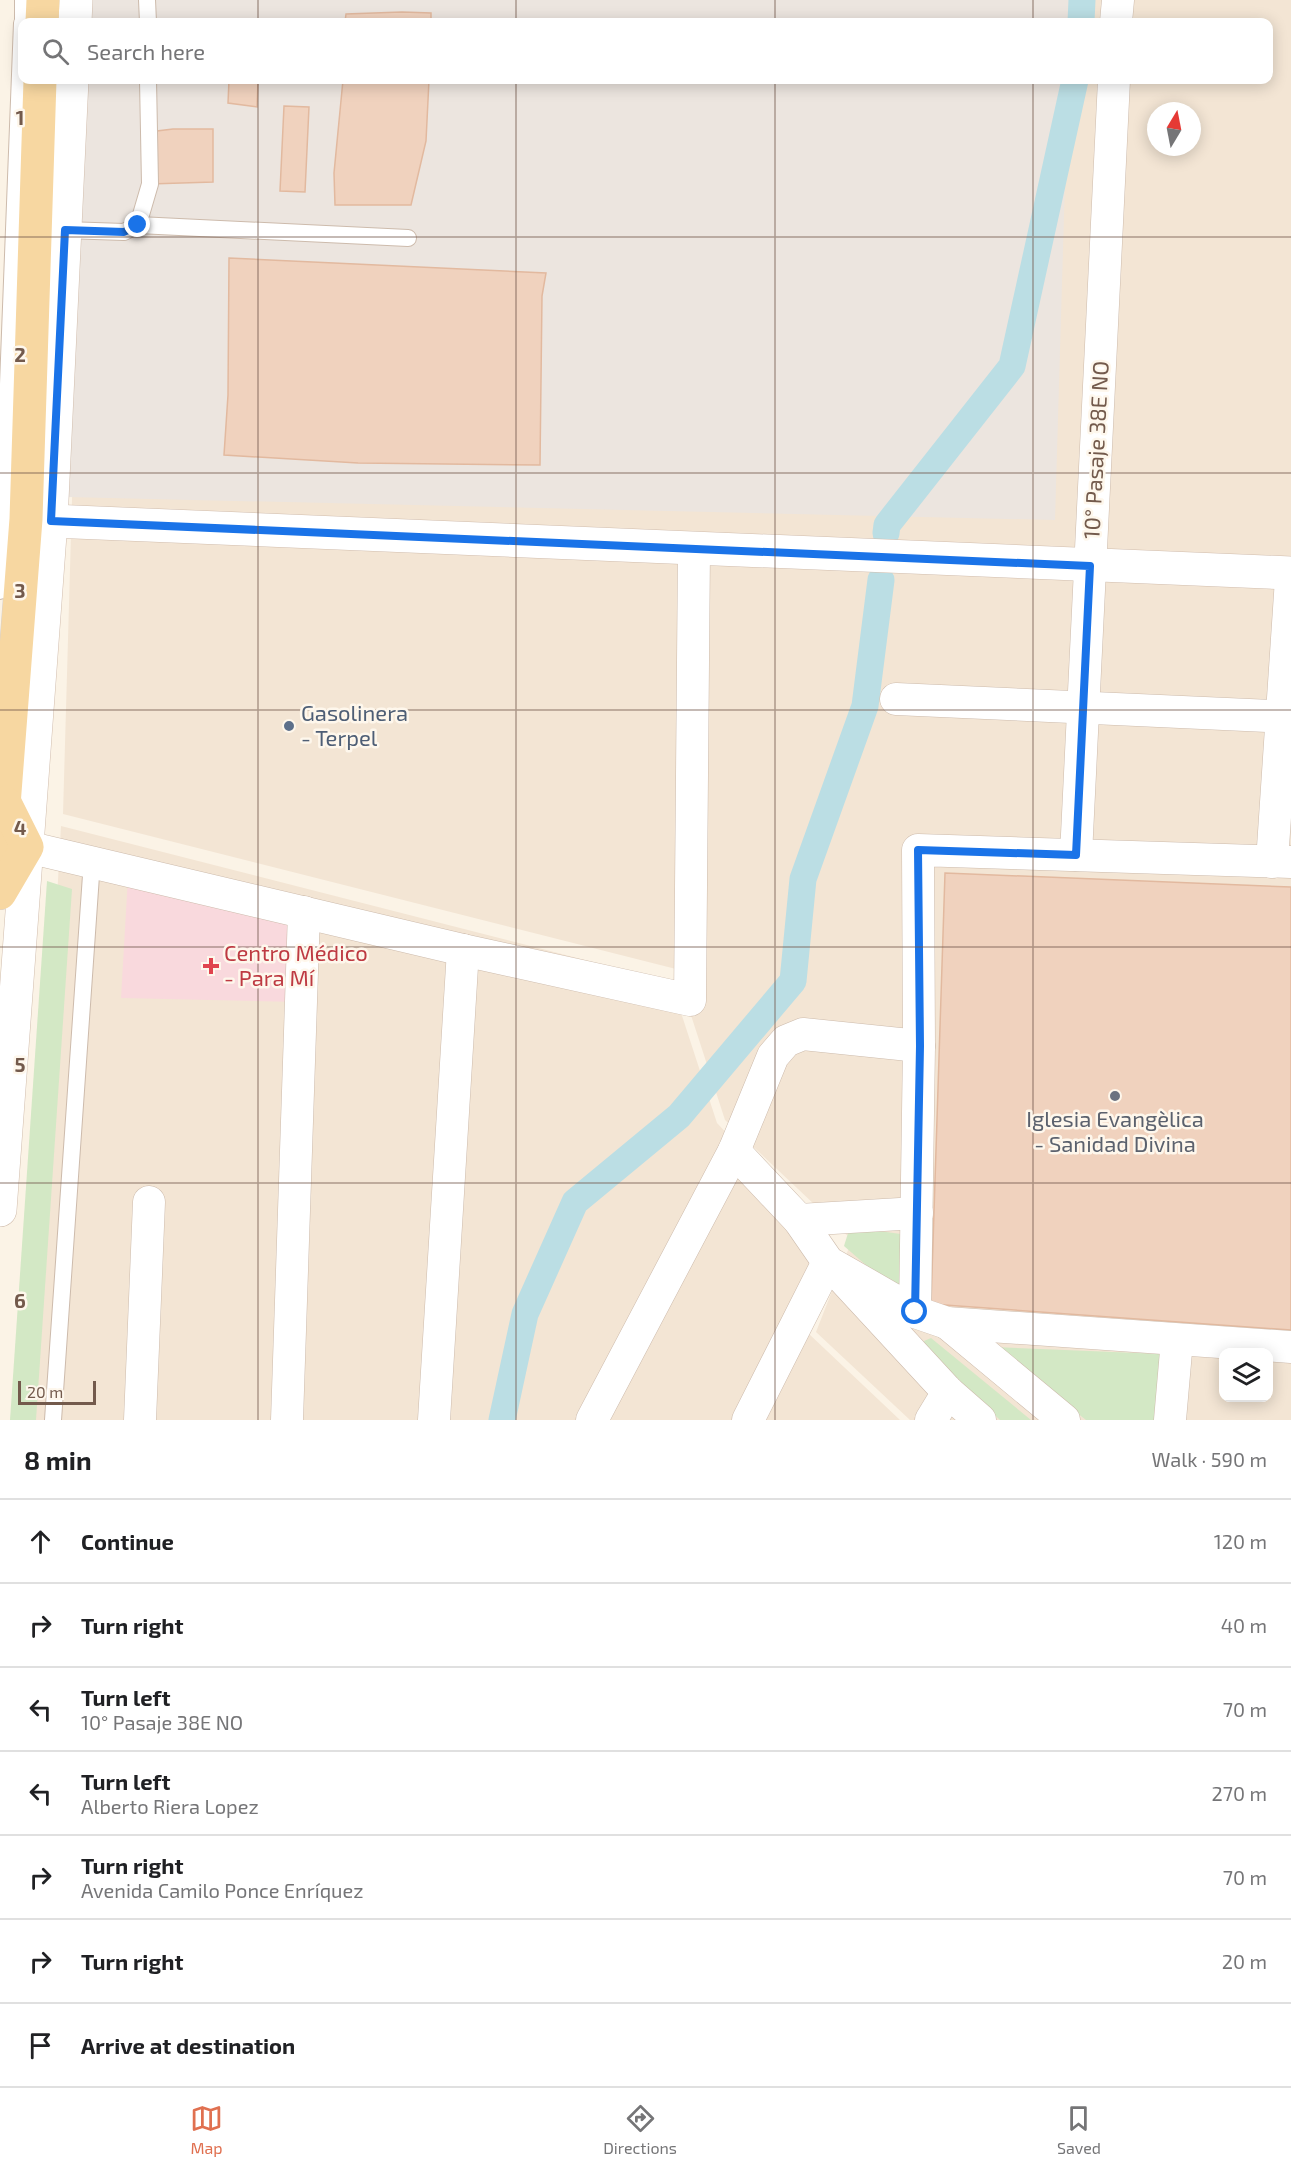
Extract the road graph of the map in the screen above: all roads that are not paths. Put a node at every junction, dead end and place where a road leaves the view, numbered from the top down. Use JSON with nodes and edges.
{"nodes":[{"id":1,"x":23,"y":0,"type":"edge"},
{"id":2,"x":43,"y":0,"type":"edge"},
{"id":3,"x":76,"y":0,"type":"edge"},
{"id":4,"x":147,"y":0,"type":"edge"},
{"id":5,"x":1118,"y":0,"type":"edge"},
{"id":6,"x":22,"y":18,"type":"edge"},
{"id":7,"x":42,"y":18,"type":"edge"},
{"id":8,"x":75,"y":18,"type":"edge"},
{"id":9,"x":148,"y":18,"type":"edge"},
{"id":10,"x":1116,"y":18,"type":"edge"},
{"id":11,"x":23,"y":84,"type":"edge"},
{"id":12,"x":40,"y":84,"type":"edge"},
{"id":13,"x":72,"y":84,"type":"edge"},
{"id":14,"x":148,"y":84,"type":"edge"},
{"id":15,"x":1114,"y":84,"type":"edge"},
{"id":16,"x":138,"y":225,"type":"junction"},
{"id":17,"x":65,"y":230,"type":"junction"},
{"id":18,"x":408,"y":238,"type":"dead end"},
{"id":19,"x":27,"y":519,"type":"junction"},
{"id":20,"x":694,"y":549,"type":"junction"},
{"id":21,"x":1090,"y":566,"type":"junction"},
{"id":22,"x":1291,"y":573,"type":"edge"},
{"id":23,"x":1291,"y":579,"type":"edge"},
{"id":24,"x":0,"y":591,"type":"edge"},
{"id":25,"x":896,"y":699,"type":"dead end"},
{"id":26,"x":1083,"y":707,"type":"junction"},
{"id":27,"x":1287,"y":717,"type":"edge"},
{"id":28,"x":13,"y":852,"type":"edge"},
{"id":29,"x":1076,"y":855,"type":"junction"},
{"id":30,"x":92,"y":861,"type":"junction"},
{"id":31,"x":1282,"y":862,"type":"edge"},
{"id":32,"x":0,"y":893,"type":"edge"},
{"id":33,"x":304,"y":912,"type":"junction"},
{"id":34,"x":462,"y":950,"type":"junction"},
{"id":35,"x":920,"y":1046,"type":"junction"},
{"id":36,"x":734,"y":1150,"type":"junction"},
{"id":37,"x":149,"y":1202,"type":"dead end"},
{"id":38,"x":0,"y":1210,"type":"edge"},
{"id":39,"x":917,"y":1213,"type":"junction"},
{"id":40,"x":799,"y":1220,"type":"junction"},
{"id":41,"x":828,"y":1262,"type":"junction"},
{"id":42,"x":915,"y":1312,"type":"junction"},
{"id":43,"x":947,"y":1323,"type":"junction"},
{"id":44,"x":1176,"y":1340,"type":"junction"},
{"id":45,"x":1291,"y":1347,"type":"edge"},
{"id":46,"x":948,"y":1392,"type":"junction"},
{"id":47,"x":52,"y":1420,"type":"edge"},
{"id":48,"x":140,"y":1420,"type":"edge"},
{"id":49,"x":287,"y":1420,"type":"edge"},
{"id":50,"x":434,"y":1420,"type":"edge"},
{"id":51,"x":592,"y":1420,"type":"edge"},
{"id":52,"x":748,"y":1420,"type":"edge"},
{"id":53,"x":931,"y":1420,"type":"edge"},
{"id":54,"x":980,"y":1420,"type":"edge"},
{"id":55,"x":1064,"y":1420,"type":"edge"},
{"id":56,"x":1170,"y":1420,"type":"edge"}],
"edges":[{"from":1,"to":6,"type":"lane"},
{"from":2,"to":7,"type":"main road"},
{"from":3,"to":8,"type":"main road"},
{"from":4,"to":9,"type":"lane"},
{"from":5,"to":10,"type":"street"},
{"from":11,"to":19,"type":"lane"},
{"from":12,"to":19,"type":"main road"},
{"from":13,"to":17,"type":"main road"},
{"from":14,"to":16,"type":"lane"},
{"from":15,"to":21,"type":"street","name":"10° Pasaje 38E NO"},
{"from":16,"to":17,"type":"lane"},
{"from":16,"to":18,"type":"lane"},
{"from":17,"to":19,"type":"main road"},
{"from":19,"to":20,"type":"main road"},
{"from":19,"to":24,"type":"lane"},
{"from":19,"to":28,"type":"main road"},
{"from":19,"to":28,"type":"main road"},
{"from":20,"to":21,"type":"main road"},
{"from":20,"to":34,"type":"street"},
{"from":21,"to":22,"type":"main road"},
{"from":21,"to":26,"type":"street","name":"10° Pasaje 38E NO"},
{"from":23,"to":27,"type":"street"},
{"from":25,"to":26,"type":"street"},
{"from":26,"to":27,"type":"street"},
{"from":26,"to":29,"type":"street","name":"10° Pasaje 38E NO"},
{"from":27,"to":31,"type":"street"},
{"from":28,"to":30,"type":"street"},
{"from":28,"to":32,"type":"main road"},
{"from":28,"to":38,"type":"main road"},
{"from":29,"to":31,"type":"street"},
{"from":29,"to":35,"type":"street"},
{"from":30,"to":33,"type":"street"},
{"from":30,"to":47,"type":"lane"},
{"from":33,"to":34,"type":"street"},
{"from":33,"to":49,"type":"street"},
{"from":34,"to":50,"type":"street"},
{"from":35,"to":36,"type":"street"},
{"from":35,"to":39,"type":"street"},
{"from":36,"to":40,"type":"street"},
{"from":36,"to":51,"type":"street"},
{"from":37,"to":48,"type":"street"},
{"from":39,"to":40,"type":"street"},
{"from":39,"to":42,"type":"street"},
{"from":40,"to":41,"type":"street"},
{"from":41,"to":42,"type":"street"},
{"from":41,"to":46,"type":"street"},
{"from":41,"to":52,"type":"street"},
{"from":42,"to":43,"type":"street"},
{"from":43,"to":44,"type":"street"},
{"from":43,"to":55,"type":"street"},
{"from":44,"to":45,"type":"street"},
{"from":44,"to":56,"type":"street"},
{"from":46,"to":53,"type":"street"},
{"from":46,"to":54,"type":"street"}]}
